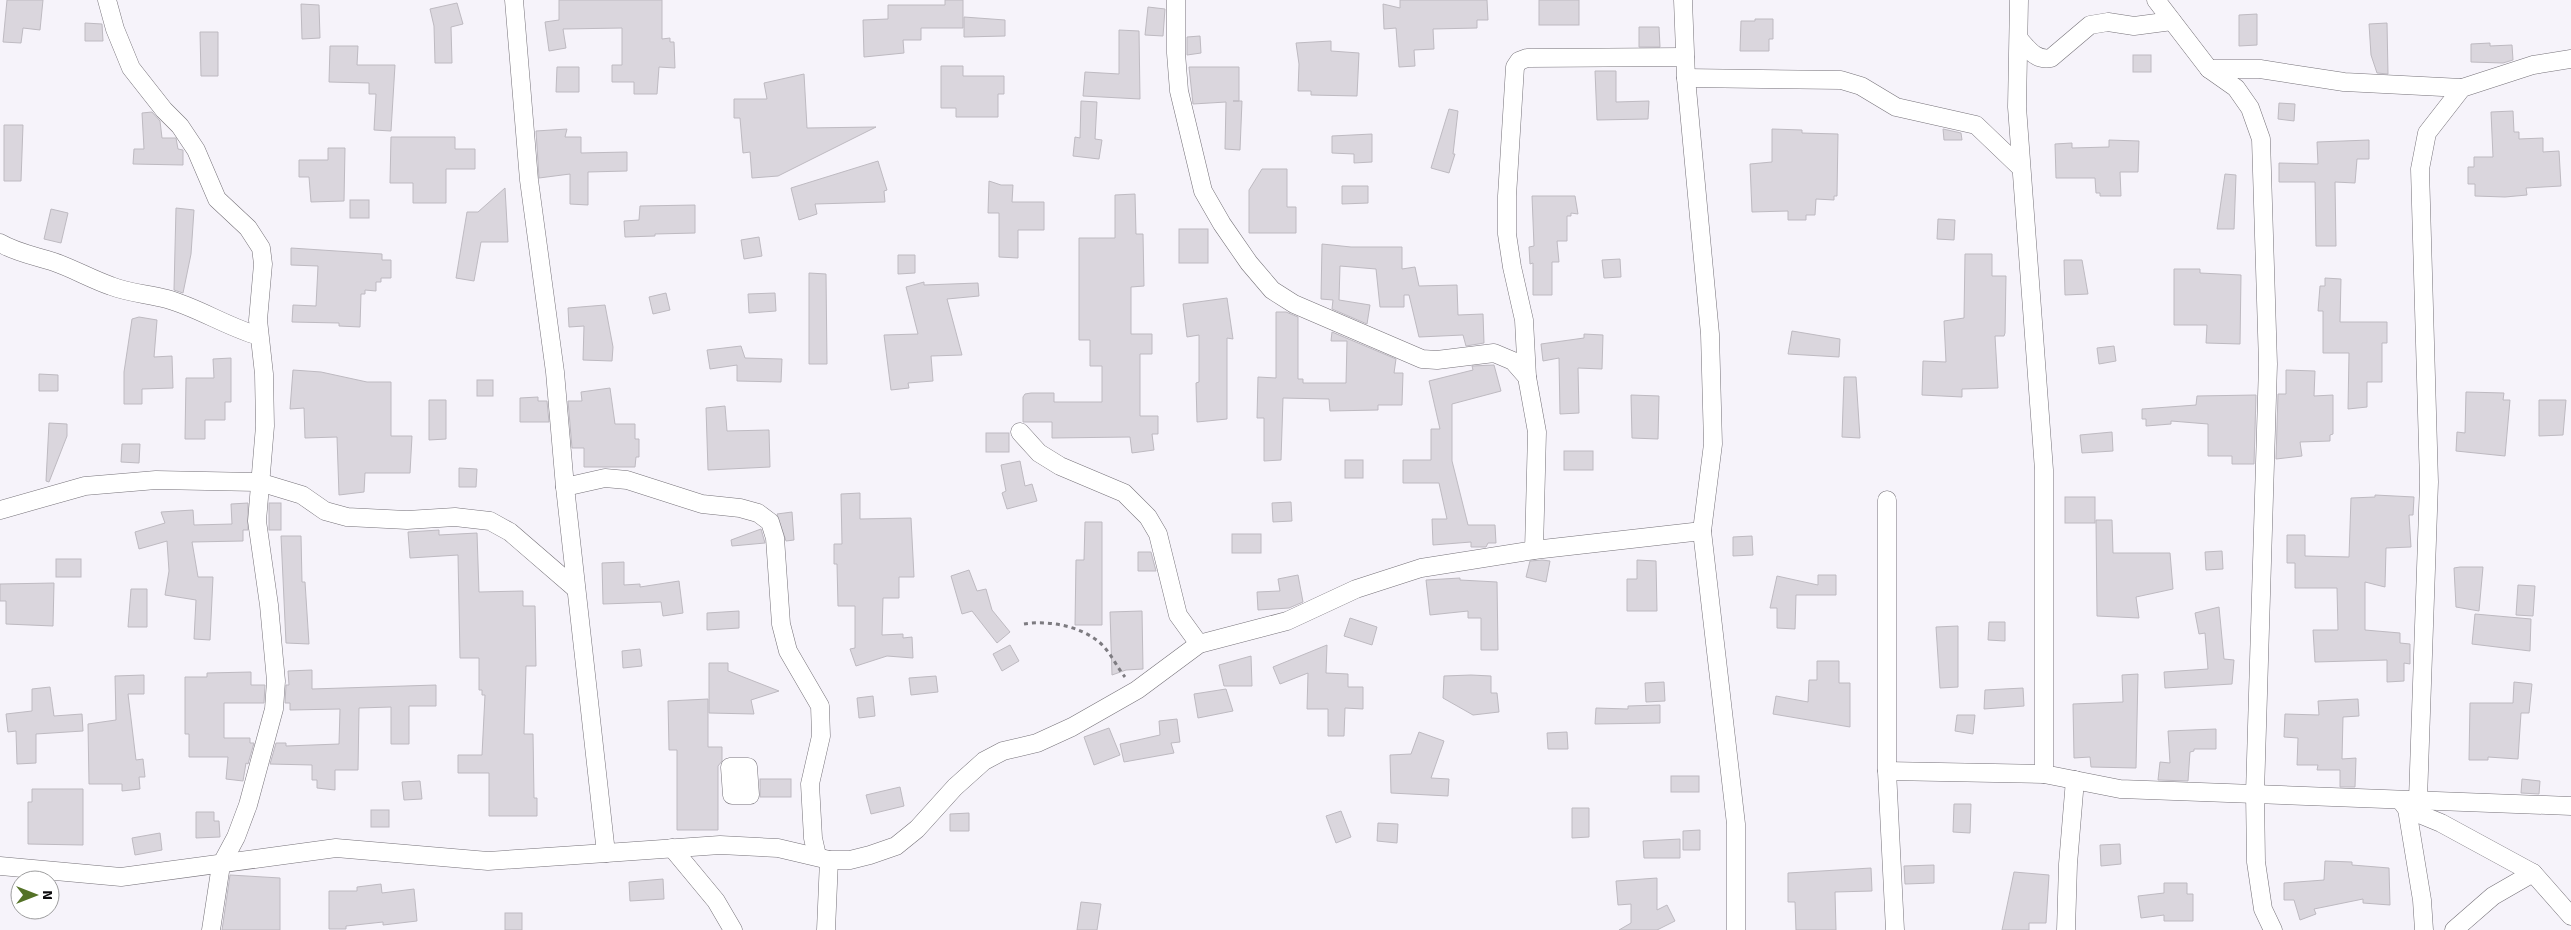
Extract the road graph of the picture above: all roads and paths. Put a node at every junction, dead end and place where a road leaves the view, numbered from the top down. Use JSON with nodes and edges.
{"nodes":[{"id":1,"x":107,"y":0,"type":"edge"},
{"id":2,"x":514,"y":0,"type":"edge"},
{"id":3,"x":1176,"y":0,"type":"edge"},
{"id":4,"x":1683,"y":0,"type":"edge"},
{"id":5,"x":2019,"y":0,"type":"edge"},
{"id":6,"x":2156,"y":0,"type":"edge"},
{"id":7,"x":2172,"y":21,"type":"junction"},
{"id":8,"x":2019,"y":39,"type":"junction"},
{"id":9,"x":1685,"y":56,"type":"junction"},
{"id":10,"x":2571,"y":59,"type":"edge"},
{"id":11,"x":2209,"y":69,"type":"junction"},
{"id":12,"x":1686,"y":78,"type":"junction"},
{"id":13,"x":2462,"y":88,"type":"junction"},
{"id":14,"x":2021,"y":168,"type":"junction"},
{"id":15,"x":0,"y":243,"type":"edge"},
{"id":16,"x":259,"y":336,"type":"junction"},
{"id":17,"x":1527,"y":377,"type":"junction"},
{"id":18,"x":1020,"y":432,"type":"dead end"},
{"id":19,"x":259,"y":482,"type":"junction"},
{"id":20,"x":565,"y":487,"type":"junction"},
{"id":21,"x":1887,"y":500,"type":"dead end"},
{"id":22,"x":0,"y":510,"type":"edge"},
{"id":23,"x":1702,"y":531,"type":"junction"},
{"id":24,"x":1534,"y":550,"type":"junction"},
{"id":25,"x":576,"y":589,"type":"junction"},
{"id":26,"x":1024,"y":624,"type":"dead end"},
{"id":27,"x":1199,"y":644,"type":"junction"},
{"id":28,"x":1137,"y":690,"type":"junction"},
{"id":29,"x":1887,"y":771,"type":"junction"},
{"id":30,"x":2044,"y":774,"type":"junction"},
{"id":31,"x":2075,"y":780,"type":"junction"},
{"id":32,"x":2254,"y":793,"type":"junction"},
{"id":33,"x":2408,"y":802,"type":"junction"},
{"id":34,"x":2571,"y":806,"type":"edge"},
{"id":35,"x":672,"y":848,"type":"junction"},
{"id":36,"x":606,"y":853,"type":"junction"},
{"id":37,"x":823,"y":858,"type":"junction"},
{"id":38,"x":221,"y":865,"type":"junction"},
{"id":39,"x":0,"y":866,"type":"edge"},
{"id":40,"x":2533,"y":873,"type":"junction"},
{"id":41,"x":2571,"y":916,"type":"edge"},
{"id":42,"x":211,"y":930,"type":"edge"},
{"id":43,"x":733,"y":930,"type":"edge"},
{"id":44,"x":826,"y":930,"type":"edge"},
{"id":45,"x":1736,"y":930,"type":"edge"},
{"id":46,"x":1895,"y":930,"type":"edge"},
{"id":47,"x":2066,"y":930,"type":"edge"},
{"id":48,"x":2273,"y":930,"type":"edge"},
{"id":49,"x":2424,"y":930,"type":"edge"},
{"id":50,"x":2454,"y":930,"type":"edge"}],
"edges":[{"from":1,"to":16,"type":"street"},
{"from":2,"to":20,"type":"street"},
{"from":3,"to":17,"type":"street"},
{"from":4,"to":9,"type":"street"},
{"from":5,"to":8,"type":"street"},
{"from":6,"to":7,"type":"street"},
{"from":7,"to":8,"type":"street"},
{"from":7,"to":11,"type":"street"},
{"from":8,"to":14,"type":"street"},
{"from":9,"to":12,"type":"street"},
{"from":9,"to":17,"type":"street"},
{"from":10,"to":13,"type":"street"},
{"from":11,"to":13,"type":"street"},
{"from":11,"to":32,"type":"street"},
{"from":12,"to":14,"type":"street"},
{"from":12,"to":23,"type":"street"},
{"from":13,"to":33,"type":"street"},
{"from":14,"to":30,"type":"street"},
{"from":15,"to":16,"type":"street"},
{"from":16,"to":19,"type":"street"},
{"from":17,"to":24,"type":"street"},
{"from":18,"to":27,"type":"street"},
{"from":19,"to":22,"type":"street"},
{"from":19,"to":25,"type":"street"},
{"from":19,"to":38,"type":"street"},
{"from":20,"to":25,"type":"street"},
{"from":20,"to":37,"type":"street"},
{"from":21,"to":29,"type":"street"},
{"from":23,"to":24,"type":"street"},
{"from":23,"to":45,"type":"street"},
{"from":24,"to":27,"type":"street"},
{"from":25,"to":36,"type":"street"},
{"from":26,"to":28,"type":"path"},
{"from":27,"to":28,"type":"street"},
{"from":28,"to":37,"type":"street"},
{"from":29,"to":30,"type":"street"},
{"from":29,"to":46,"type":"street"},
{"from":30,"to":31,"type":"street"},
{"from":31,"to":32,"type":"street"},
{"from":31,"to":47,"type":"street"},
{"from":32,"to":33,"type":"street"},
{"from":32,"to":48,"type":"street"},
{"from":33,"to":34,"type":"street"},
{"from":33,"to":40,"type":"street"},
{"from":33,"to":49,"type":"street"},
{"from":35,"to":36,"type":"street"},
{"from":35,"to":37,"type":"street"},
{"from":35,"to":43,"type":"street"},
{"from":36,"to":38,"type":"street"},
{"from":37,"to":44,"type":"street"},
{"from":38,"to":39,"type":"street"},
{"from":38,"to":42,"type":"street"},
{"from":40,"to":41,"type":"street"},
{"from":40,"to":50,"type":"street"}]}
